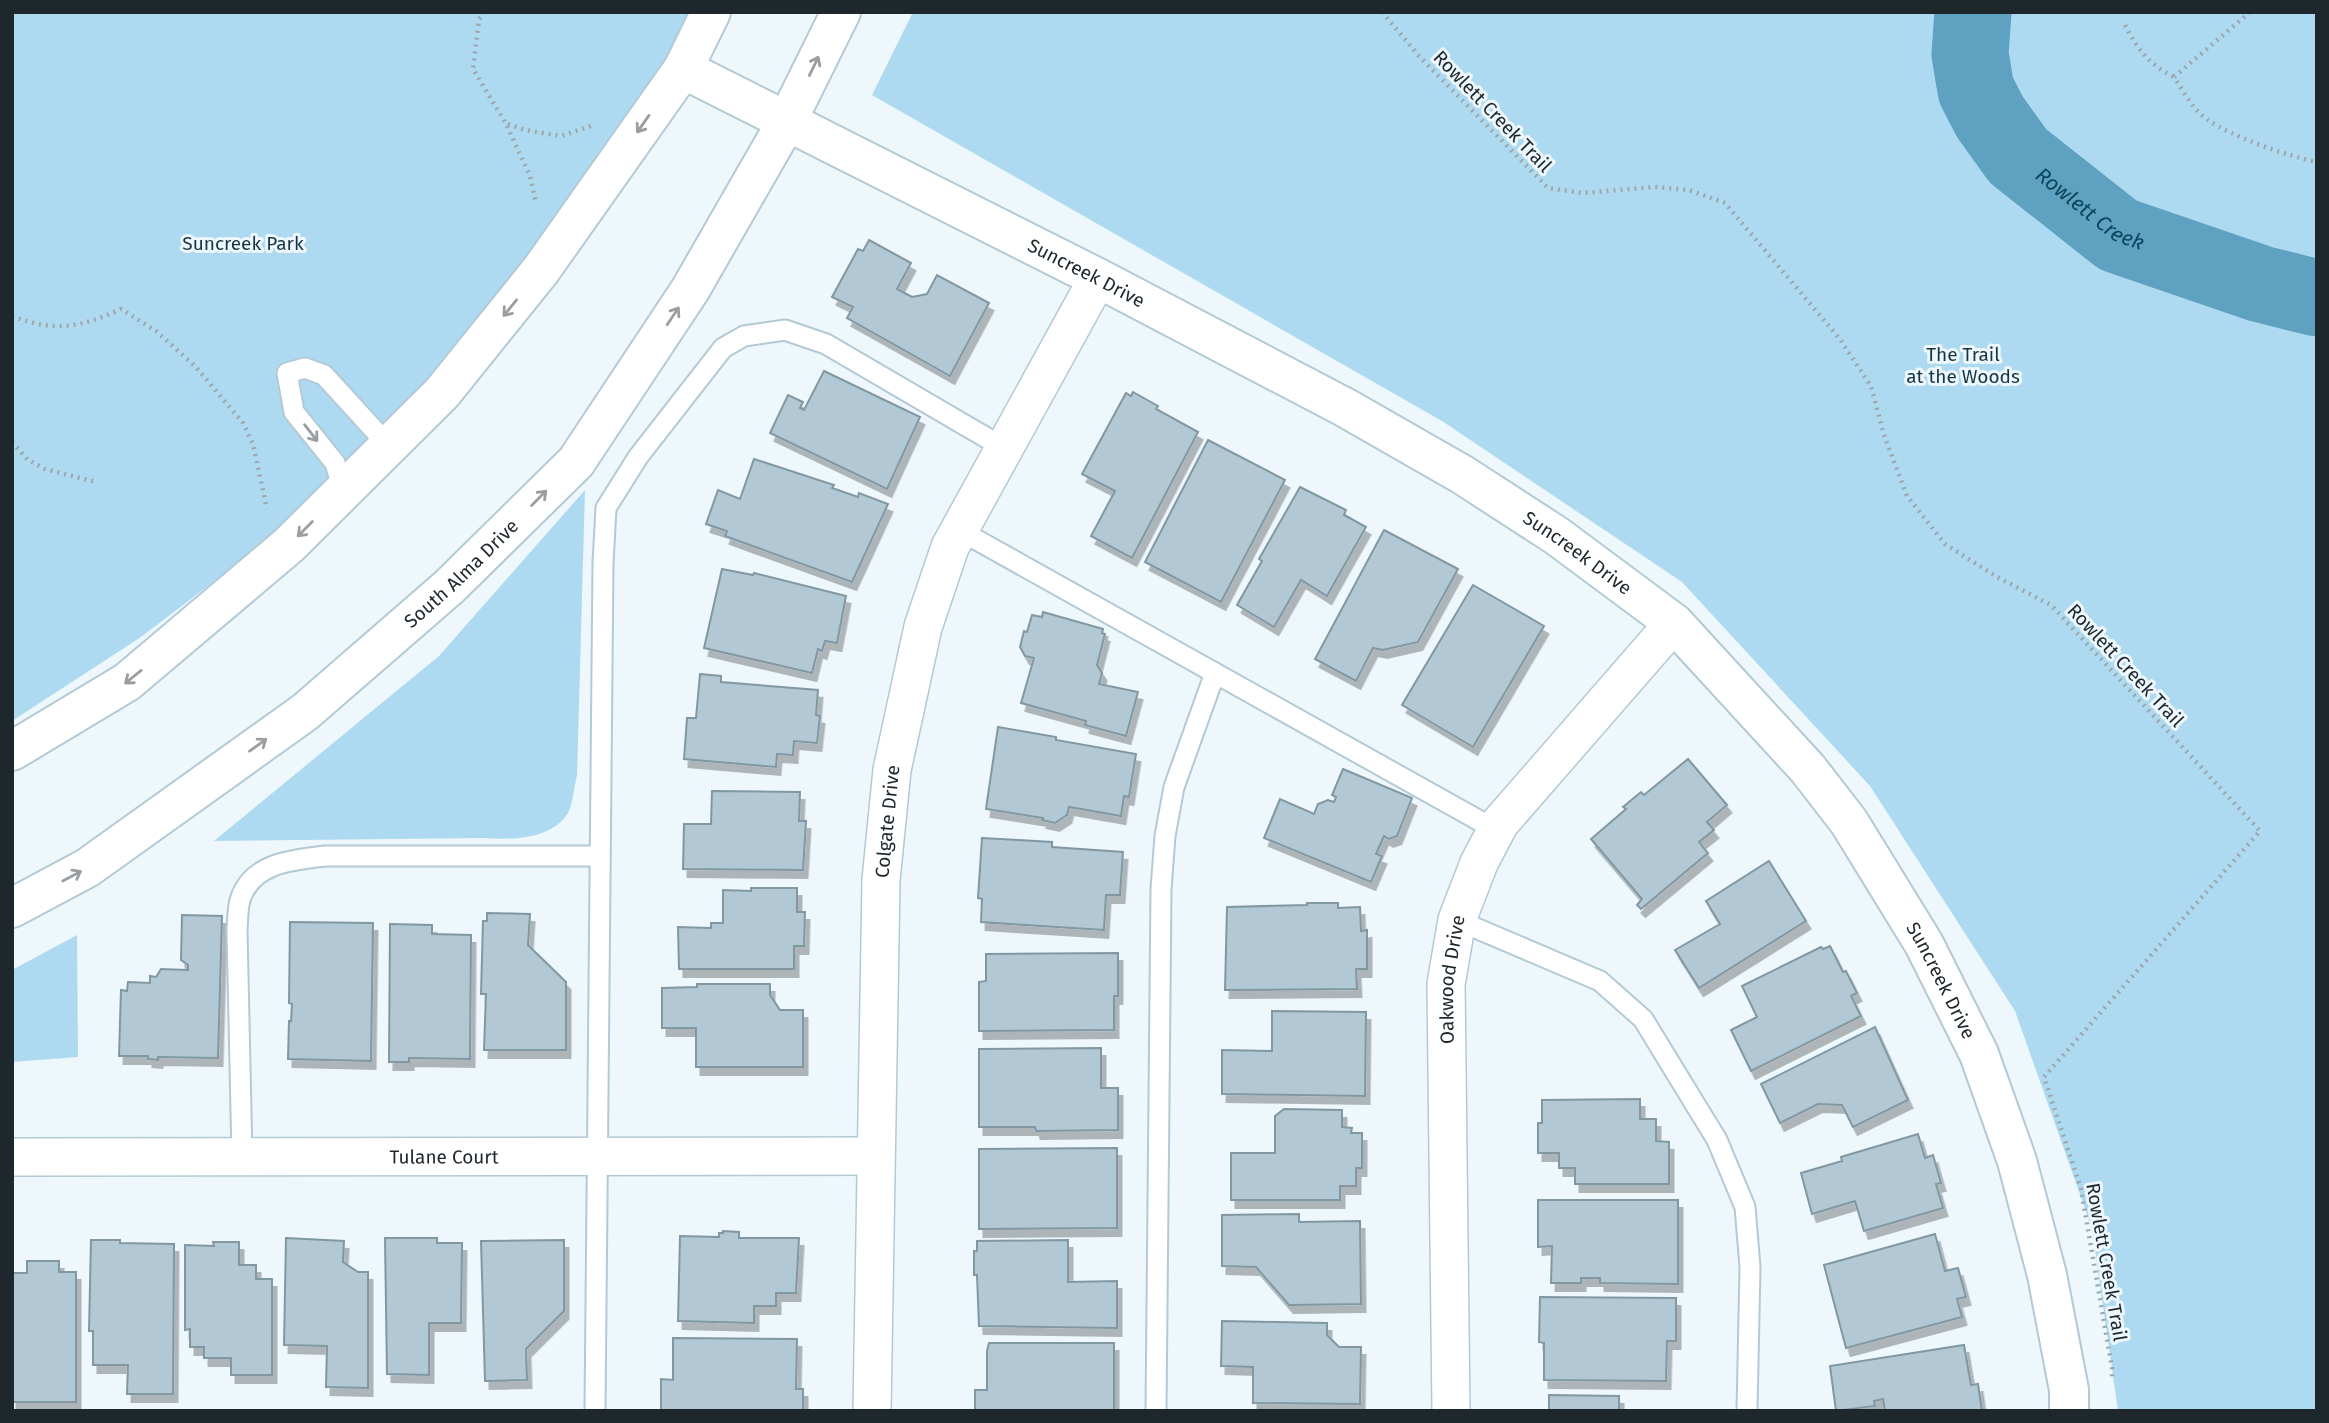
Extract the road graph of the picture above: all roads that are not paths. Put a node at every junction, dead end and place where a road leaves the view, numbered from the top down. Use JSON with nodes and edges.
{"nodes":[{"id":1,"x":711,"y":12,"type":"edge"},
{"id":2,"x":841,"y":12,"type":"edge"},
{"id":3,"x":683,"y":69,"type":"junction"},
{"id":4,"x":787,"y":121,"type":"junction"},
{"id":5,"x":1098,"y":278,"type":"junction"},
{"id":6,"x":388,"y":445,"type":"junction"},
{"id":7,"x":1004,"y":448,"type":"junction"},
{"id":8,"x":343,"y":491,"type":"junction"},
{"id":9,"x":959,"y":530,"type":"junction"},
{"id":10,"x":1674,"y":623,"type":"junction"},
{"id":11,"x":1215,"y":673,"type":"junction"},
{"id":12,"x":12,"y":751,"type":"edge"},
{"id":13,"x":1496,"y":830,"type":"junction"},
{"id":14,"x":600,"y":856,"type":"junction"},
{"id":15,"x":12,"y":908,"type":"edge"},
{"id":16,"x":1457,"y":920,"type":"junction"},
{"id":17,"x":876,"y":1156,"type":"junction"},
{"id":18,"x":12,"y":1157,"type":"edge"},
{"id":19,"x":242,"y":1157,"type":"junction"},
{"id":20,"x":598,"y":1157,"type":"junction"},
{"id":21,"x":595,"y":1411,"type":"edge"},
{"id":22,"x":872,"y":1411,"type":"edge"},
{"id":23,"x":1156,"y":1411,"type":"edge"},
{"id":24,"x":1451,"y":1411,"type":"edge"},
{"id":25,"x":1747,"y":1411,"type":"edge"},
{"id":26,"x":2069,"y":1411,"type":"edge"}],
"edges":[{"from":1,"to":3,"type":"main road"},
{"from":4,"to":2,"type":"main road","name":"South Alma Drive","one_way":true},
{"from":3,"to":4,"type":"main road","name":"Suncreek Drive"},
{"from":3,"to":6,"type":"main road","one_way":true},
{"from":4,"to":5,"type":"main road","name":"Suncreek Drive"},
{"from":15,"to":4,"type":"main road","name":"South Alma Drive","one_way":true},
{"from":5,"to":7,"type":"street","name":"Colgate Drive"},
{"from":5,"to":10,"type":"main road","name":"Suncreek Drive"},
{"from":6,"to":8,"type":"main road"},
{"from":6,"to":8,"type":"lane","one_way":true},
{"from":7,"to":9,"type":"street","name":"Colgate Drive"},
{"from":7,"to":14,"type":"lane"},
{"from":8,"to":12,"type":"main road","one_way":true},
{"from":9,"to":11,"type":"lane"},
{"from":9,"to":17,"type":"street","name":"Colgate Drive"},
{"from":10,"to":13,"type":"street","name":"Oakwood Drive"},
{"from":10,"to":26,"type":"main road","name":"Suncreek Drive"},
{"from":11,"to":13,"type":"lane"},
{"from":11,"to":23,"type":"lane"},
{"from":13,"to":16,"type":"street","name":"Oakwood Drive"},
{"from":14,"to":19,"type":"lane"},
{"from":14,"to":20,"type":"lane"},
{"from":16,"to":24,"type":"street","name":"Oakwood Drive"},
{"from":16,"to":25,"type":"lane"},
{"from":17,"to":20,"type":"street","name":"Tulane Court"},
{"from":17,"to":22,"type":"street","name":"Colgate Drive"},
{"from":18,"to":19,"type":"street","name":"Tulane Court"},
{"from":19,"to":20,"type":"street","name":"Tulane Court"},
{"from":20,"to":21,"type":"lane"}]}
